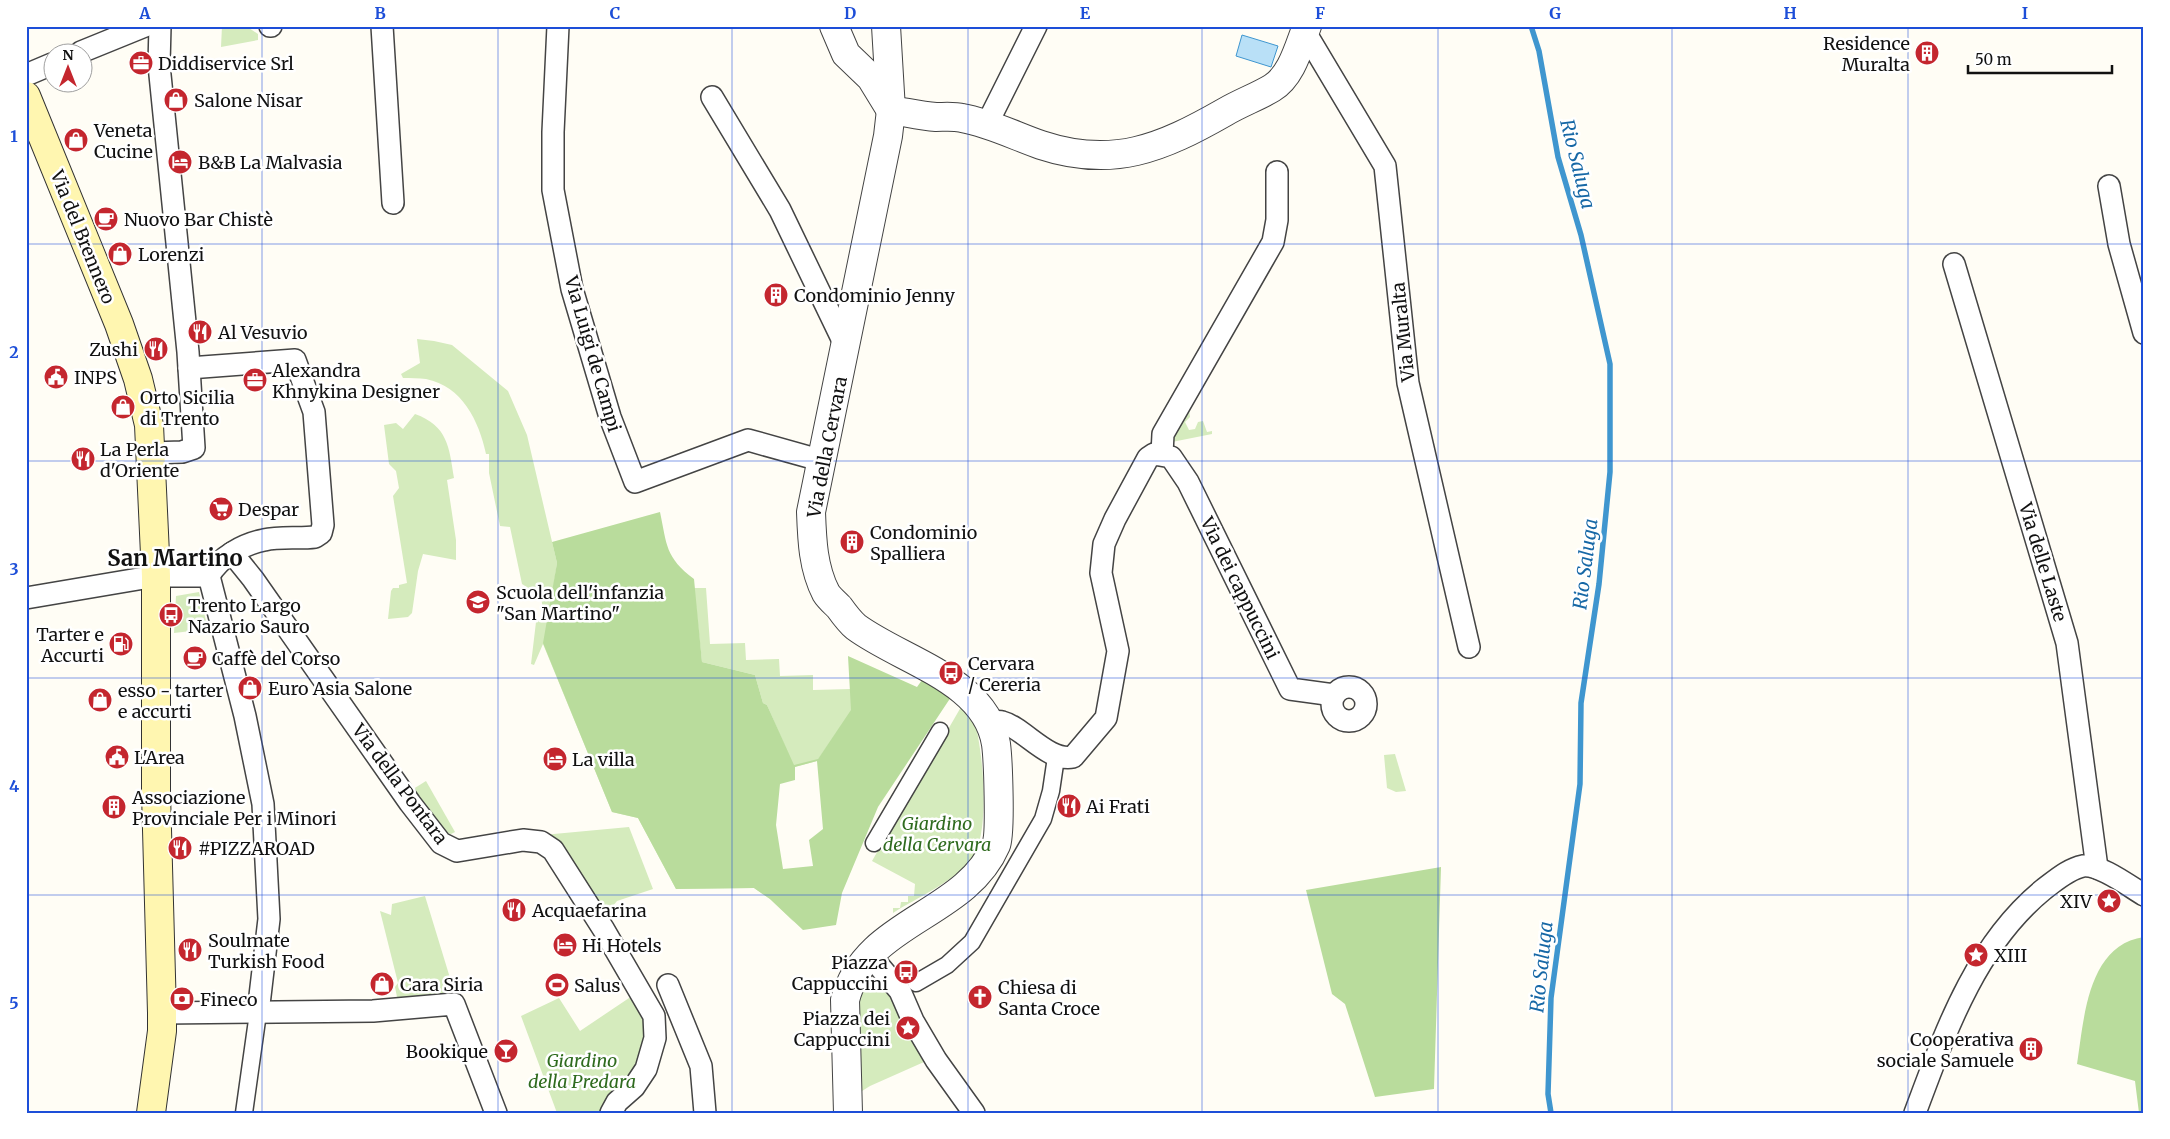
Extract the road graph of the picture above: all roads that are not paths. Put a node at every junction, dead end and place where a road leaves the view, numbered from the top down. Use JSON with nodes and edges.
{"nodes":[{"id":1,"x":145,"y":26,"type":"edge"},
{"id":2,"x":160,"y":26,"type":"edge"},
{"id":3,"x":382,"y":26,"type":"edge"},
{"id":4,"x":558,"y":26,"type":"edge"},
{"id":5,"x":834,"y":26,"type":"edge"},
{"id":6,"x":886,"y":26,"type":"edge"},
{"id":7,"x":1036,"y":26,"type":"edge"},
{"id":8,"x":1306,"y":29,"type":"edge"},
{"id":9,"x":92,"y":48,"type":"edge"},
{"id":10,"x":42,"y":68,"type":"edge"},
{"id":11,"x":26,"y":75,"type":"edge"},
{"id":12,"x":26,"y":96,"type":"edge"},
{"id":13,"x":712,"y":97,"type":"dead end"},
{"id":14,"x":890,"y":110,"type":"junction"},
{"id":15,"x":987,"y":124,"type":"junction"},
{"id":16,"x":1277,"y":172,"type":"dead end"},
{"id":17,"x":2109,"y":186,"type":"dead end"},
{"id":18,"x":393,"y":203,"type":"dead end"},
{"id":19,"x":1954,"y":264,"type":"dead end"},
{"id":20,"x":2144,"y":333,"type":"edge"},
{"id":21,"x":846,"y":347,"type":"junction"},
{"id":22,"x":189,"y":368,"type":"junction"},
{"id":23,"x":151,"y":453,"type":"junction"},
{"id":24,"x":1162,"y":454,"type":"junction"},
{"id":25,"x":824,"y":461,"type":"junction"},
{"id":26,"x":232,"y":553,"type":"junction"},
{"id":27,"x":156,"y":576,"type":"junction"},
{"id":28,"x":209,"y":576,"type":"junction"},
{"id":29,"x":35,"y":596,"type":"edge"},
{"id":30,"x":1469,"y":647,"type":"dead end"},
{"id":31,"x":1334,"y":695,"type":"dead end"},
{"id":32,"x":990,"y":722,"type":"junction"},
{"id":33,"x":940,"y":731,"type":"dead end"},
{"id":34,"x":1055,"y":764,"type":"dead end"},
{"id":35,"x":874,"y":843,"type":"dead end"},
{"id":36,"x":2098,"y":868,"type":"junction"},
{"id":37,"x":2144,"y":895,"type":"edge"},
{"id":38,"x":870,"y":955,"type":"junction"},
{"id":39,"x":916,"y":983,"type":"dead end"},
{"id":40,"x":668,"y":985,"type":"dead end"},
{"id":41,"x":162,"y":1013,"type":"junction"},
{"id":42,"x":258,"y":1013,"type":"junction"},
{"id":43,"x":151,"y":1113,"type":"edge"},
{"id":44,"x":244,"y":1113,"type":"edge"},
{"id":45,"x":496,"y":1113,"type":"edge"},
{"id":46,"x":612,"y":1113,"type":"edge"},
{"id":47,"x":705,"y":1113,"type":"edge"},
{"id":48,"x":848,"y":1113,"type":"edge"},
{"id":49,"x":974,"y":1113,"type":"edge"},
{"id":50,"x":1915,"y":1113,"type":"edge"}],
"edges":[{"from":1,"to":9,"type":"street"},
{"from":2,"to":22,"type":"street"},
{"from":3,"to":18,"type":"street"},
{"from":4,"to":25,"type":"street","name":"Via Luigi de Campi"},
{"from":5,"to":14,"type":"street"},
{"from":6,"to":14,"type":"street","name":"Via della Cervara"},
{"from":7,"to":15,"type":"street"},
{"from":8,"to":15,"type":"street","name":"Via Muralta"},
{"from":8,"to":30,"type":"street","name":"Via Muralta"},
{"from":10,"to":11,"type":"street"},
{"from":12,"to":23,"type":"main road","name":"Via del Brennero"},
{"from":13,"to":21,"type":"street"},
{"from":14,"to":15,"type":"street","name":"Via Muralta"},
{"from":14,"to":21,"type":"street","name":"Via della Cervara"},
{"from":16,"to":24,"type":"street"},
{"from":17,"to":20,"type":"street"},
{"from":19,"to":36,"type":"street","name":"Via delle Laste"},
{"from":21,"to":25,"type":"street","name":"Via della Cervara"},
{"from":22,"to":23,"type":"street"},
{"from":22,"to":26,"type":"street"},
{"from":23,"to":27,"type":"main road","name":"Via del Brennero"},
{"from":24,"to":31,"type":"street","name":"Via dei cappuccini"},
{"from":24,"to":32,"type":"street"},
{"from":25,"to":32,"type":"street","name":"Via della Cervara"},
{"from":26,"to":28,"type":"street"},
{"from":26,"to":46,"type":"street","name":"Via della Pontara"},
{"from":27,"to":28,"type":"street"},
{"from":27,"to":29,"type":"street"},
{"from":27,"to":41,"type":"main road","name":"Via del Brennero"},
{"from":28,"to":42,"type":"street"},
{"from":32,"to":38,"type":"street","name":"Via della Cervara"},
{"from":33,"to":35,"type":"street"},
{"from":34,"to":39,"type":"street"},
{"from":36,"to":37,"type":"street"},
{"from":36,"to":50,"type":"street"},
{"from":38,"to":48,"type":"street","name":"Via della Cervara"},
{"from":38,"to":49,"type":"street"},
{"from":40,"to":47,"type":"street"},
{"from":41,"to":42,"type":"street"},
{"from":41,"to":43,"type":"main road","name":"Via del Brennero"},
{"from":42,"to":44,"type":"street"},
{"from":42,"to":45,"type":"street"}]}
